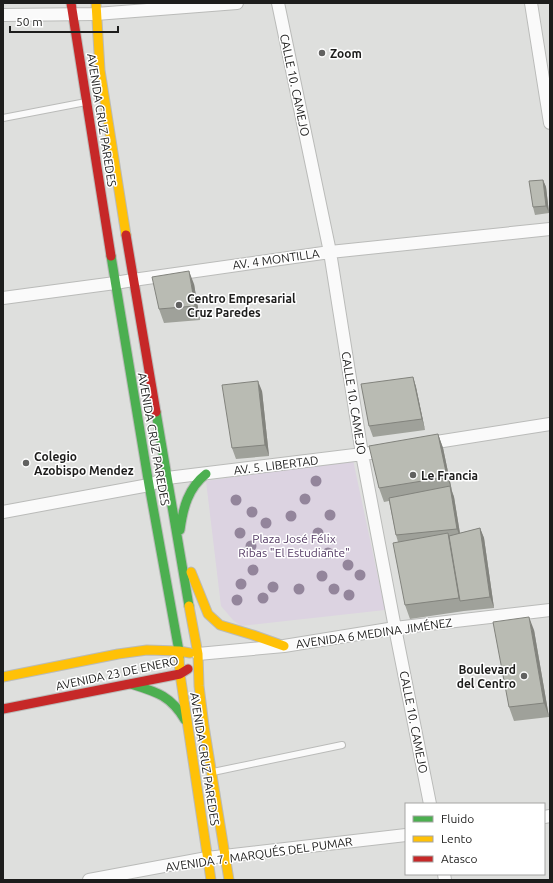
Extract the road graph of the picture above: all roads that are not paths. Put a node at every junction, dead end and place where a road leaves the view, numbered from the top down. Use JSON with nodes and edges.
{"nodes":[{"id":1,"x":237,"y":3,"type":"edge"},
{"id":2,"x":278,"y":3,"type":"edge"},
{"id":3,"x":531,"y":3,"type":"edge"},
{"id":4,"x":96,"y":8,"type":"edge"},
{"id":5,"x":72,"y":9,"type":"edge"},
{"id":6,"x":3,"y":15,"type":"edge"},
{"id":7,"x":87,"y":102,"type":"junction"},
{"id":8,"x":3,"y":118,"type":"edge"},
{"id":9,"x":550,"y":123,"type":"edge"},
{"id":10,"x":550,"y":229,"type":"edge"},
{"id":11,"x":330,"y":252,"type":"junction"},
{"id":12,"x":133,"y":280,"type":"junction"},
{"id":13,"x":115,"y":283,"type":"junction"},
{"id":14,"x":3,"y":298,"type":"edge"},
{"id":15,"x":550,"y":424,"type":"edge"},
{"id":16,"x":409,"y":447,"type":"edge"},
{"id":17,"x":386,"y":451,"type":"edge"},
{"id":18,"x":362,"y":454,"type":"junction"},
{"id":19,"x":206,"y":474,"type":"junction"},
{"id":20,"x":168,"y":478,"type":"junction"},
{"id":21,"x":149,"y":485,"type":"junction"},
{"id":22,"x":3,"y":512,"type":"edge"},
{"id":23,"x":179,"y":550,"type":"junction"},
{"id":24,"x":171,"y":606,"type":"junction"},
{"id":25,"x":550,"y":610,"type":"edge"},
{"id":26,"x":395,"y":628,"type":"junction"},
{"id":27,"x":166,"y":632,"type":"dead end"},
{"id":28,"x":157,"y":644,"type":"dead end"},
{"id":29,"x":284,"y":646,"type":"junction"},
{"id":30,"x":179,"y":651,"type":"junction"},
{"id":31,"x":140,"y":652,"type":"junction"},
{"id":32,"x":198,"y":654,"type":"junction"},
{"id":33,"x":180,"y":674,"type":"junction"},
{"id":34,"x":3,"y":677,"type":"edge"},
{"id":35,"x":129,"y":684,"type":"junction"},
{"id":36,"x":3,"y":709,"type":"edge"},
{"id":37,"x":188,"y":726,"type":"junction"},
{"id":38,"x":342,"y":745,"type":"dead end"},
{"id":39,"x":211,"y":772,"type":"junction"},
{"id":40,"x":430,"y":803,"type":"edge"},
{"id":41,"x":405,"y":835,"type":"edge"},
{"id":42,"x":225,"y":856,"type":"junction"},
{"id":43,"x":207,"y":858,"type":"junction"},
{"id":44,"x":89,"y":880,"type":"edge"},
{"id":45,"x":211,"y":880,"type":"edge"},
{"id":46,"x":229,"y":880,"type":"edge"}],
"edges":[{"from":1,"to":4,"type":"street"},
{"from":2,"to":11,"type":"street","name":"CALLE 10. CAMEJO"},
{"from":3,"to":9,"type":"street"},
{"from":4,"to":5,"type":"street"},
{"from":4,"to":12,"type":"street","name":"AVENIDA CRUZ PAREDES"},
{"from":5,"to":6,"type":"street"},
{"from":5,"to":7,"type":"street","name":"AVENIDA CRUZ PAREDES"},
{"from":7,"to":8,"type":"lane"},
{"from":7,"to":13,"type":"street","name":"AVENIDA CRUZ PAREDES"},
{"from":10,"to":11,"type":"street","name":"AV. 4 MONTILLA"},
{"from":11,"to":12,"type":"street","name":"AV. 4 MONTILLA"},
{"from":11,"to":18,"type":"street","name":"CALLE 10. CAMEJO"},
{"from":12,"to":13,"type":"street","name":"AV. 4 MONTILLA"},
{"from":12,"to":20,"type":"street","name":"AVENIDA CRUZ PAREDES"},
{"from":13,"to":14,"type":"street","name":"AV. 4 MONTILLA"},
{"from":13,"to":21,"type":"street","name":"AVENIDA CRUZ PAREDES"},
{"from":15,"to":16,"type":"street"},
{"from":17,"to":18,"type":"street","name":"AV. 5. LIBERTAD"},
{"from":18,"to":19,"type":"street","name":"AV. 5. LIBERTAD"},
{"from":18,"to":26,"type":"street","name":"CALLE 10. CAMEJO"},
{"from":19,"to":20,"type":"street","name":"AV. 5. LIBERTAD"},
{"from":19,"to":23,"type":"street"},
{"from":20,"to":21,"type":"street","name":"AV. 5. LIBERTAD"},
{"from":20,"to":23,"type":"street","name":"AVENIDA CRUZ PAREDES"},
{"from":21,"to":22,"type":"street","name":"AV. 5. LIBERTAD"},
{"from":21,"to":24,"type":"street","name":"AVENIDA CRUZ PAREDES"},
{"from":23,"to":29,"type":"street"},
{"from":23,"to":32,"type":"street","name":"AVENIDA CRUZ PAREDES"},
{"from":24,"to":27,"type":"street"},
{"from":24,"to":30,"type":"street","name":"AVENIDA CRUZ PAREDES"},
{"from":25,"to":26,"type":"street","name":"AVENIDA 6 MEDINA JIMÉNEZ"},
{"from":26,"to":29,"type":"street","name":"AVENIDA 6 MEDINA JIMÉNEZ"},
{"from":26,"to":40,"type":"street","name":"CALLE 10. CAMEJO"},
{"from":28,"to":31,"type":"street"},
{"from":29,"to":32,"type":"street","name":"AVENIDA 6 MEDINA JIMÉNEZ"},
{"from":30,"to":31,"type":"street","name":"AVENIDA 23 DE ENERO"},
{"from":30,"to":32,"type":"street","name":"AVENIDA 23 DE ENERO"},
{"from":30,"to":33,"type":"street","name":"AVENIDA CRUZ PAREDES"},
{"from":31,"to":34,"type":"street","name":"AVENIDA 23 DE ENERO"},
{"from":32,"to":33,"type":"street","name":"AVENIDA 23 DE ENERO"},
{"from":32,"to":39,"type":"street","name":"AVENIDA CRUZ PAREDES"},
{"from":33,"to":35,"type":"street","name":"AVENIDA 23 DE ENERO"},
{"from":33,"to":37,"type":"street","name":"AVENIDA CRUZ PAREDES"},
{"from":35,"to":36,"type":"street","name":"AVENIDA 23 DE ENERO"},
{"from":35,"to":37,"type":"street"},
{"from":37,"to":43,"type":"street","name":"AVENIDA CRUZ PAREDES"},
{"from":38,"to":39,"type":"lane"},
{"from":39,"to":42,"type":"street","name":"AVENIDA CRUZ PAREDES"},
{"from":41,"to":42,"type":"street","name":"AVENIDA 7. MARQUÉS DEL PUMAR"},
{"from":42,"to":43,"type":"street","name":"AVENIDA 7. MARQUÉS DEL PUMAR"},
{"from":42,"to":46,"type":"street","name":"AVENIDA CRUZ PAREDES"},
{"from":43,"to":44,"type":"street","name":"AVENIDA 7. MARQUÉS DEL PUMAR"},
{"from":43,"to":45,"type":"street","name":"AVENIDA CRUZ PAREDES"}]}
